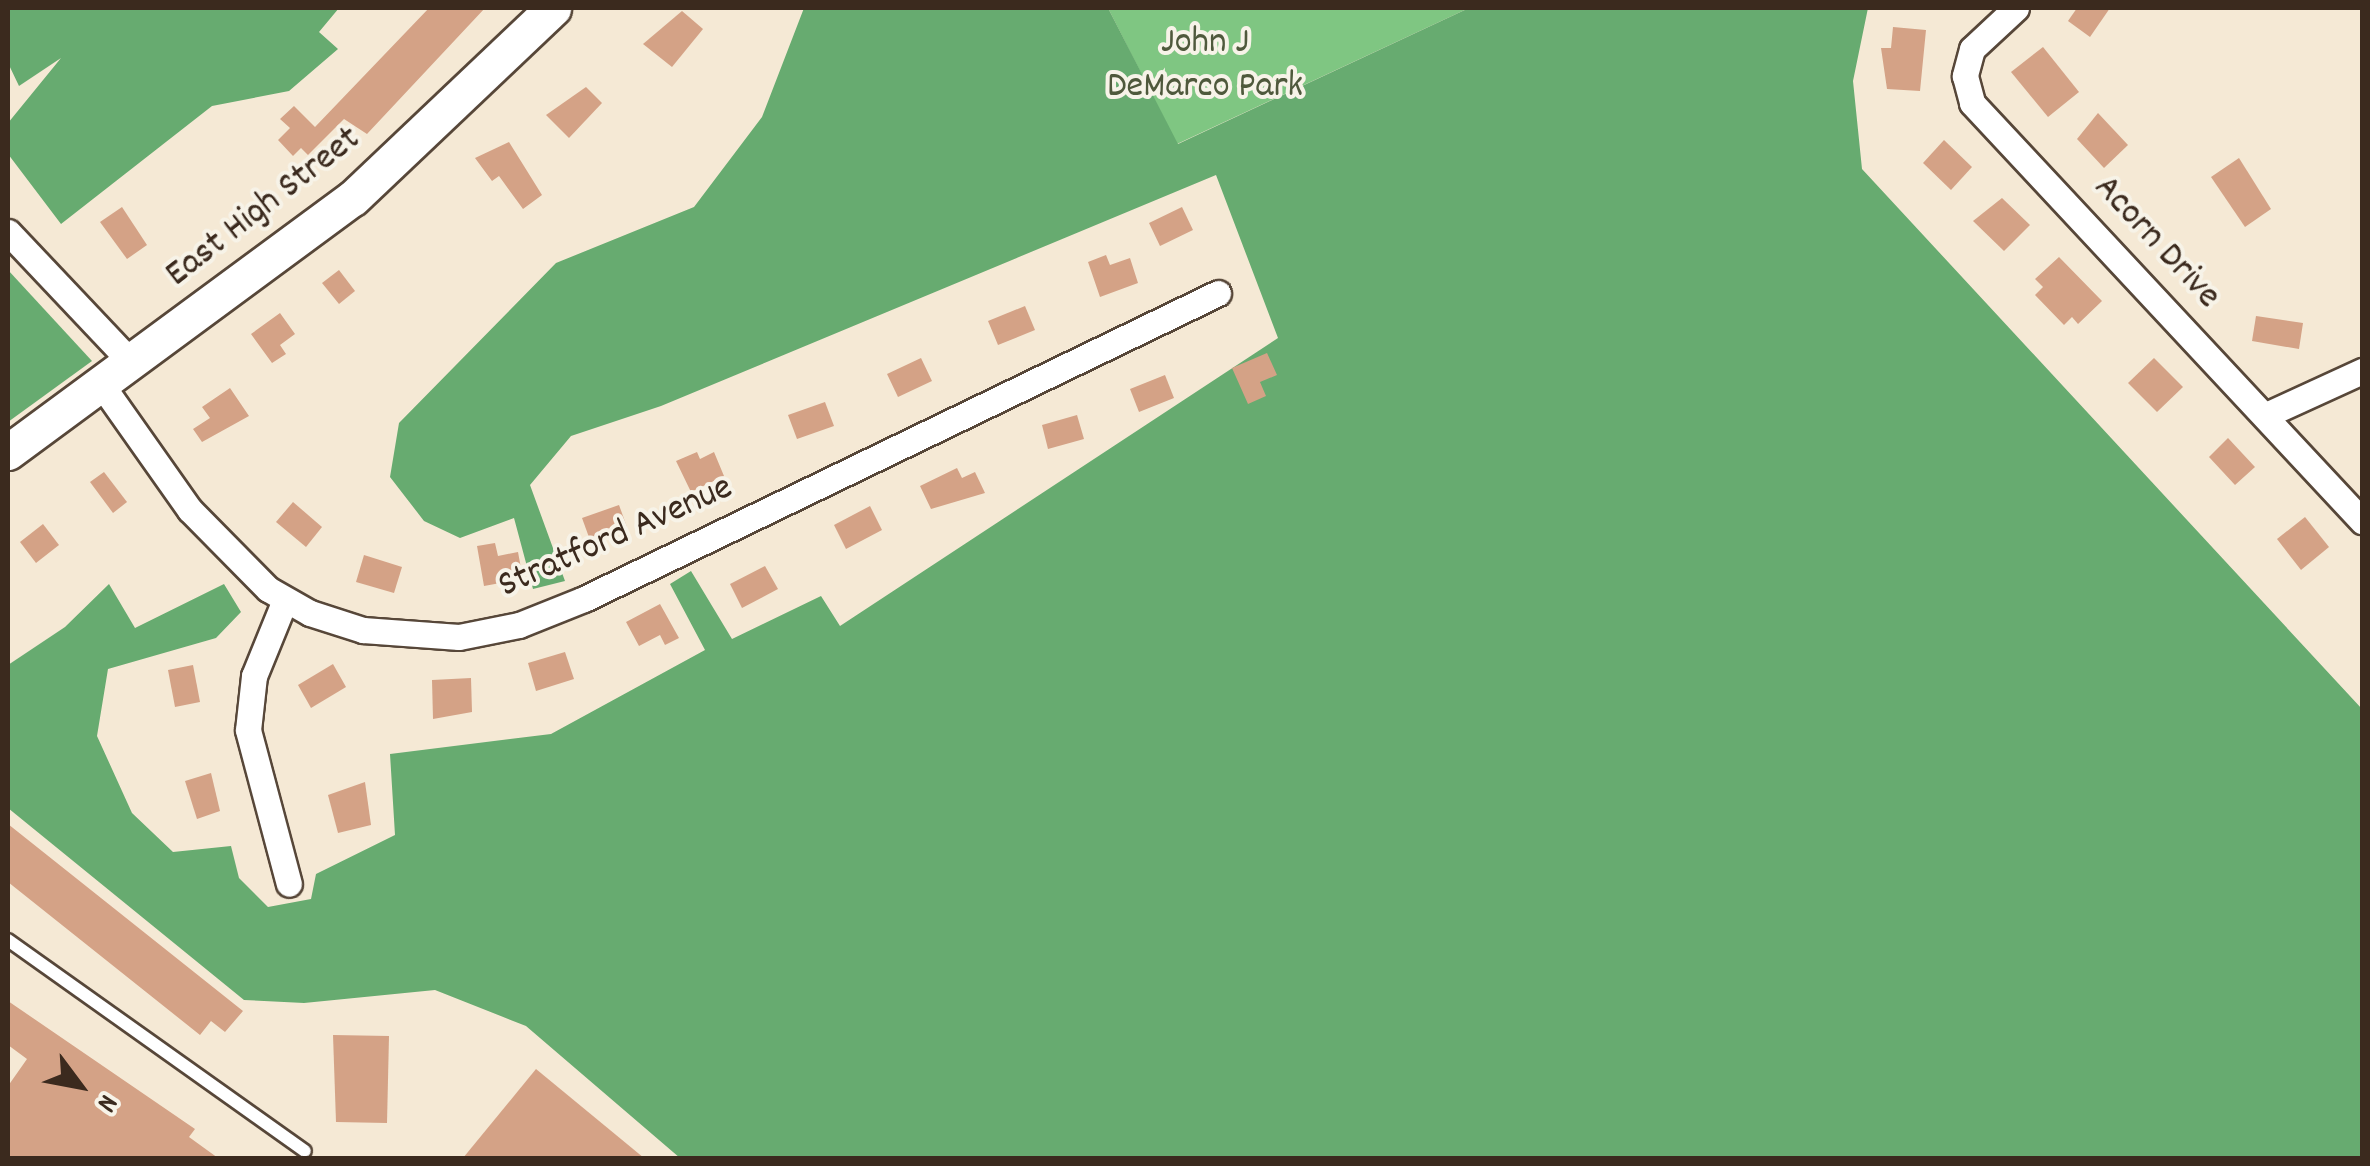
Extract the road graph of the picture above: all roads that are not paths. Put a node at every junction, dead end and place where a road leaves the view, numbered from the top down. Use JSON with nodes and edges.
{"nodes":[{"id":1,"x":553,"y":8,"type":"edge"},
{"id":2,"x":2016,"y":8,"type":"edge"},
{"id":3,"x":8,"y":232,"type":"edge"},
{"id":4,"x":1218,"y":293,"type":"dead end"},
{"id":5,"x":131,"y":362,"type":"junction"},
{"id":6,"x":2362,"y":370,"type":"edge"},
{"id":7,"x":101,"y":384,"type":"junction"},
{"id":8,"x":2266,"y":415,"type":"junction"},
{"id":9,"x":8,"y":452,"type":"edge"},
{"id":10,"x":2362,"y":522,"type":"edge"},
{"id":11,"x":285,"y":600,"type":"junction"},
{"id":12,"x":288,"y":884,"type":"dead end"},
{"id":13,"x":8,"y":940,"type":"edge"},
{"id":14,"x":305,"y":1151,"type":"dead end"}],
"edges":[{"from":1,"to":5,"type":"main road","name":"East High Street"},
{"from":2,"to":8,"type":"street","name":"Acorn Drive"},
{"from":3,"to":5,"type":"street"},
{"from":4,"to":11,"type":"street","name":"Stratford Avenue"},
{"from":5,"to":7,"type":"main road","name":"East High Street"},
{"from":6,"to":8,"type":"street"},
{"from":7,"to":9,"type":"main road","name":"East High Street"},
{"from":7,"to":11,"type":"street","name":"Stratford Avenue"},
{"from":8,"to":10,"type":"street","name":"Acorn Drive"},
{"from":11,"to":12,"type":"street"},
{"from":13,"to":14,"type":"lane"}]}
